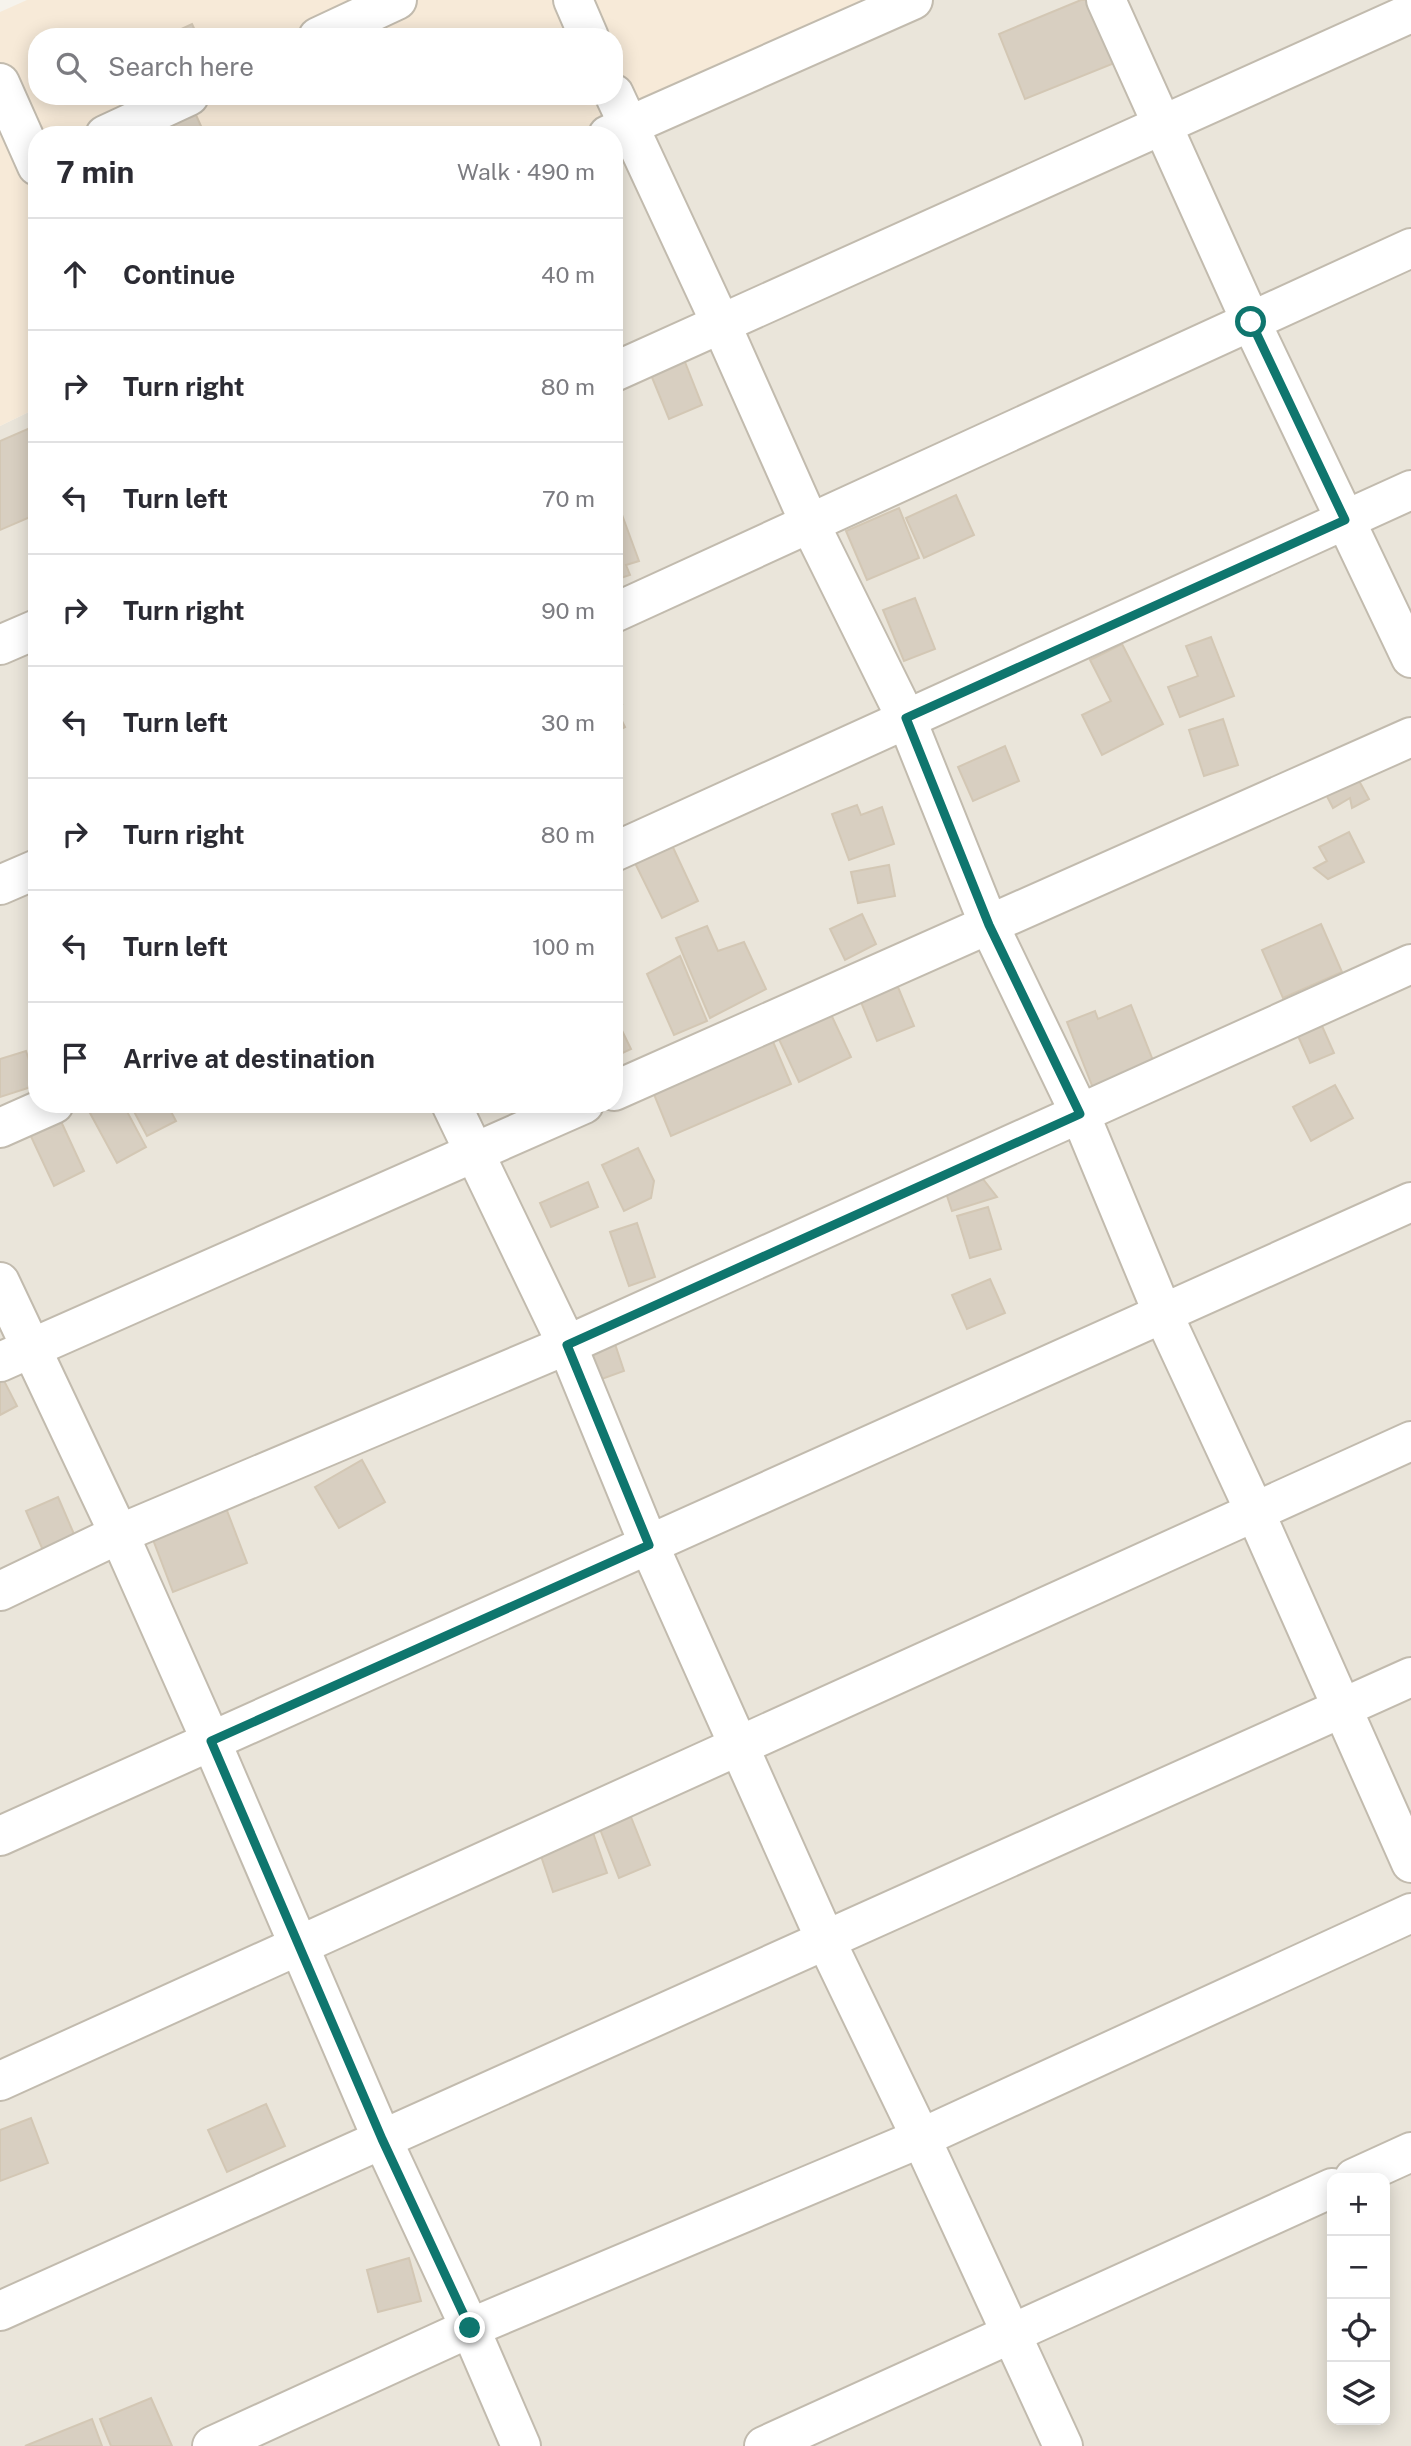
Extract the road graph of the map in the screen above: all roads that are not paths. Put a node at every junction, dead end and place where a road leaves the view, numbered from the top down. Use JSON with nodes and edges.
{"nodes":[{"id":1,"x":397,"y":0,"type":"edge"},
{"id":2,"x":573,"y":0,"type":"edge"},
{"id":3,"x":913,"y":0,"type":"edge"},
{"id":4,"x":1107,"y":0,"type":"edge"},
{"id":5,"x":1411,"y":13,"type":"edge"},
{"id":6,"x":336,"y":28,"type":"edge"},
{"id":7,"x":585,"y":28,"type":"edge"},
{"id":8,"x":0,"y":83,"type":"edge"},
{"id":9,"x":169,"y":105,"type":"edge"},
{"id":10,"x":617,"y":118,"type":"edge"},
{"id":11,"x":1163,"y":124,"type":"junction"},
{"id":12,"x":124,"y":126,"type":"edge"},
{"id":13,"x":623,"y":130,"type":"edge"},
{"id":14,"x":28,"y":146,"type":"edge"},
{"id":15,"x":1411,"y":248,"type":"edge"},
{"id":16,"x":1251,"y":322,"type":"junction"},
{"id":17,"x":721,"y":324,"type":"junction"},
{"id":18,"x":623,"y":368,"type":"edge"},
{"id":19,"x":1411,"y":490,"type":"edge"},
{"id":20,"x":1345,"y":520,"type":"junction"},
{"id":21,"x":810,"y":524,"type":"junction"},
{"id":22,"x":623,"y":609,"type":"edge"},
{"id":23,"x":28,"y":633,"type":"edge"},
{"id":24,"x":0,"y":645,"type":"edge"},
{"id":25,"x":1411,"y":658,"type":"edge"},
{"id":26,"x":906,"y":718,"type":"junction"},
{"id":27,"x":1411,"y":737,"type":"edge"},
{"id":28,"x":623,"y":848,"type":"edge"},
{"id":29,"x":28,"y":873,"type":"edge"},
{"id":30,"x":0,"y":885,"type":"edge"},
{"id":31,"x":989,"y":925,"type":"junction"},
{"id":32,"x":1411,"y":964,"type":"edge"},
{"id":33,"x":623,"y":1087,"type":"edge"},
{"id":34,"x":34,"y":1113,"type":"edge"},
{"id":35,"x":455,"y":1113,"type":"edge"},
{"id":36,"x":564,"y":1113,"type":"edge"},
{"id":37,"x":1080,"y":1114,"type":"junction"},
{"id":38,"x":0,"y":1128,"type":"edge"},
{"id":39,"x":474,"y":1153,"type":"junction"},
{"id":40,"x":1411,"y":1202,"type":"edge"},
{"id":41,"x":0,"y":1282,"type":"edge"},
{"id":42,"x":1163,"y":1314,"type":"junction"},
{"id":43,"x":567,"y":1345,"type":"junction"},
{"id":44,"x":16,"y":1355,"type":"edge"},
{"id":45,"x":1411,"y":1441,"type":"edge"},
{"id":46,"x":1255,"y":1512,"type":"junction"},
{"id":47,"x":119,"y":1535,"type":"junction"},
{"id":48,"x":649,"y":1545,"type":"junction"},
{"id":49,"x":0,"y":1591,"type":"edge"},
{"id":50,"x":1411,"y":1676,"type":"edge"},
{"id":51,"x":1341,"y":1707,"type":"junction"},
{"id":52,"x":211,"y":1741,"type":"junction"},
{"id":53,"x":740,"y":1745,"type":"junction"},
{"id":54,"x":0,"y":1836,"type":"edge"},
{"id":55,"x":1411,"y":1863,"type":"edge"},
{"id":56,"x":1411,"y":1913,"type":"edge"},
{"id":57,"x":826,"y":1941,"type":"junction"},
{"id":58,"x":299,"y":1945,"type":"junction"},
{"id":59,"x":0,"y":2081,"type":"edge"},
{"id":60,"x":921,"y":2138,"type":"junction"},
{"id":61,"x":382,"y":2139,"type":"junction"},
{"id":62,"x":1411,"y":2152,"type":"edge"},
{"id":63,"x":1365,"y":2173,"type":"edge"},
{"id":64,"x":1327,"y":2190,"type":"edge"},
{"id":65,"x":0,"y":2311,"type":"edge"},
{"id":66,"x":470,"y":2328,"type":"junction"},
{"id":67,"x":1010,"y":2334,"type":"junction"},
{"id":68,"x":212,"y":2446,"type":"edge"},
{"id":69,"x":521,"y":2446,"type":"edge"},
{"id":70,"x":764,"y":2446,"type":"edge"},
{"id":71,"x":1063,"y":2446,"type":"edge"}],
"edges":[{"from":1,"to":6,"type":"street"},
{"from":2,"to":7,"type":"street"},
{"from":3,"to":10,"type":"street"},
{"from":4,"to":11,"type":"street"},
{"from":5,"to":11,"type":"street"},
{"from":8,"to":14,"type":"street"},
{"from":9,"to":12,"type":"street"},
{"from":11,"to":16,"type":"street"},
{"from":11,"to":17,"type":"street"},
{"from":13,"to":17,"type":"street"},
{"from":15,"to":16,"type":"street"},
{"from":16,"to":20,"type":"street"},
{"from":16,"to":21,"type":"street"},
{"from":17,"to":18,"type":"street"},
{"from":17,"to":21,"type":"street"},
{"from":19,"to":20,"type":"street"},
{"from":20,"to":25,"type":"street"},
{"from":20,"to":26,"type":"street"},
{"from":21,"to":22,"type":"street"},
{"from":21,"to":26,"type":"street"},
{"from":23,"to":24,"type":"street"},
{"from":26,"to":28,"type":"street"},
{"from":26,"to":31,"type":"street"},
{"from":27,"to":31,"type":"street"},
{"from":29,"to":30,"type":"street"},
{"from":31,"to":33,"type":"street"},
{"from":31,"to":37,"type":"street"},
{"from":32,"to":37,"type":"street"},
{"from":34,"to":38,"type":"street"},
{"from":35,"to":39,"type":"street"},
{"from":36,"to":39,"type":"street"},
{"from":37,"to":42,"type":"street"},
{"from":37,"to":43,"type":"street"},
{"from":39,"to":43,"type":"street"},
{"from":39,"to":44,"type":"street"},
{"from":40,"to":42,"type":"street"},
{"from":41,"to":44,"type":"street"},
{"from":42,"to":46,"type":"street"},
{"from":42,"to":48,"type":"street"},
{"from":43,"to":47,"type":"street"},
{"from":43,"to":48,"type":"street"},
{"from":44,"to":47,"type":"street"},
{"from":45,"to":46,"type":"street"},
{"from":46,"to":51,"type":"street"},
{"from":46,"to":53,"type":"street"},
{"from":47,"to":49,"type":"street"},
{"from":47,"to":52,"type":"street"},
{"from":48,"to":52,"type":"street"},
{"from":48,"to":53,"type":"street"},
{"from":50,"to":51,"type":"street"},
{"from":51,"to":55,"type":"street"},
{"from":51,"to":57,"type":"street"},
{"from":52,"to":54,"type":"street"},
{"from":52,"to":58,"type":"street"},
{"from":53,"to":57,"type":"street"},
{"from":53,"to":58,"type":"street"},
{"from":56,"to":60,"type":"street"},
{"from":57,"to":60,"type":"street"},
{"from":57,"to":61,"type":"street"},
{"from":58,"to":59,"type":"street"},
{"from":58,"to":61,"type":"street"},
{"from":60,"to":66,"type":"street"},
{"from":60,"to":67,"type":"street"},
{"from":61,"to":65,"type":"street"},
{"from":61,"to":66,"type":"street"},
{"from":62,"to":63,"type":"street"},
{"from":64,"to":67,"type":"street"},
{"from":66,"to":68,"type":"street"},
{"from":66,"to":69,"type":"street"},
{"from":67,"to":70,"type":"street"},
{"from":67,"to":71,"type":"street"}]}
